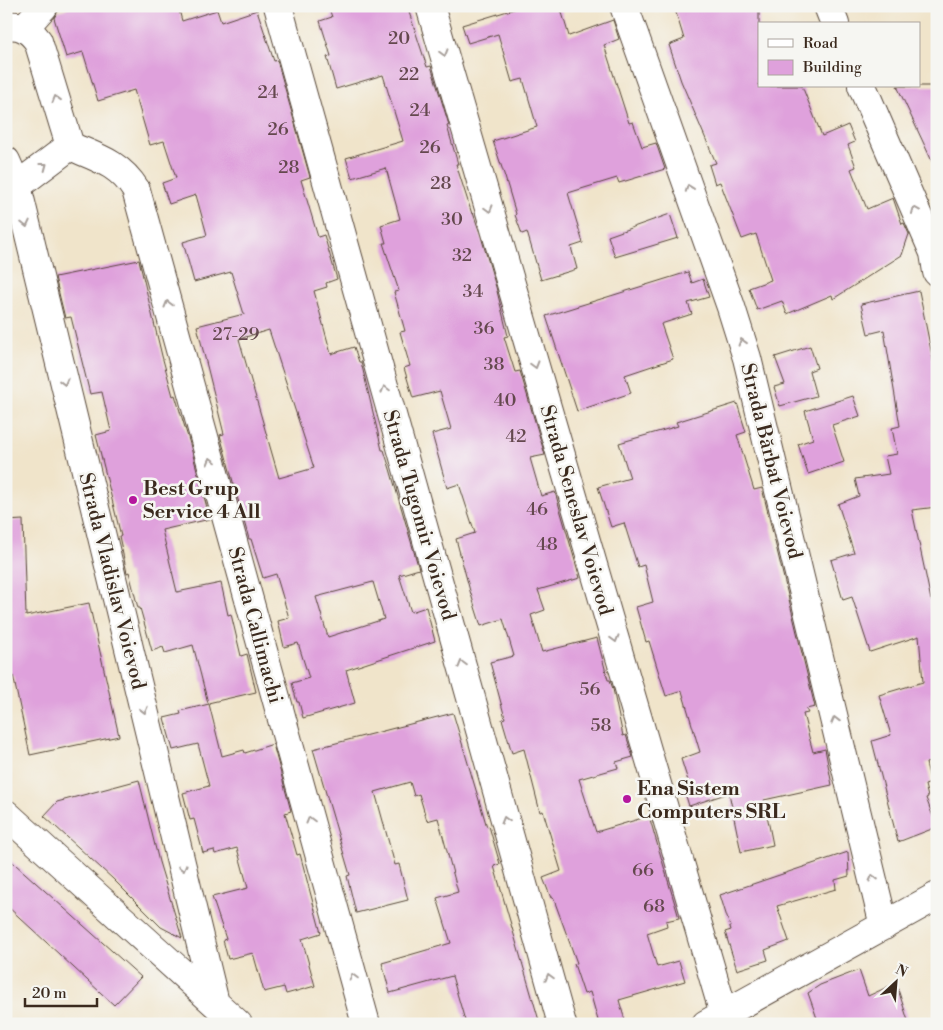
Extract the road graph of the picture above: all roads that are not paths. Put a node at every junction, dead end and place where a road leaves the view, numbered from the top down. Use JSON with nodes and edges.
{"nodes":[{"id":1,"x":44,"y":6,"type":"edge"},
{"id":2,"x":278,"y":6,"type":"edge"},
{"id":3,"x":430,"y":6,"type":"edge"},
{"id":4,"x":624,"y":6,"type":"edge"},
{"id":5,"x":828,"y":6,"type":"edge"},
{"id":6,"x":834,"y":22,"type":"edge"},
{"id":7,"x":15,"y":27,"type":"edge"},
{"id":8,"x":863,"y":88,"type":"edge"},
{"id":9,"x":70,"y":146,"type":"junction"},
{"id":10,"x":6,"y":161,"type":"edge"},
{"id":11,"x":17,"y":186,"type":"junction"},
{"id":12,"x":936,"y":259,"type":"edge"},
{"id":13,"x":6,"y":814,"type":"edge"},
{"id":14,"x":937,"y":896,"type":"edge"},
{"id":15,"x":884,"y":926,"type":"junction"},
{"id":16,"x":216,"y":1003,"type":"junction"},
{"id":17,"x":715,"y":1019,"type":"edge"},
{"id":18,"x":238,"y":1024,"type":"edge"},
{"id":19,"x":366,"y":1024,"type":"edge"},
{"id":20,"x":562,"y":1024,"type":"edge"}],
"edges":[{"from":1,"to":7,"type":"street"},
{"from":20,"to":2,"type":"street","name":"Strada Tugomir Voievod","one_way":true},
{"from":3,"to":17,"type":"street","name":"Strada Seneslav Voievod","one_way":true},
{"from":15,"to":4,"type":"street","name":"Strada Bărbat Voievod","one_way":true},
{"from":5,"to":6,"type":"street"},
{"from":9,"to":7,"type":"street","one_way":true},
{"from":12,"to":8,"type":"street","one_way":true},
{"from":11,"to":9,"type":"street","one_way":true},
{"from":19,"to":9,"type":"street","name":"Strada Callimachi","one_way":true},
{"from":10,"to":11,"type":"street","name":"Strada Vladislav Voievod"},
{"from":11,"to":16,"type":"street","name":"Strada Vladislav Voievod","one_way":true},
{"from":13,"to":16,"type":"street"},
{"from":14,"to":15,"type":"street"},
{"from":15,"to":17,"type":"street"},
{"from":16,"to":18,"type":"street"}]}
